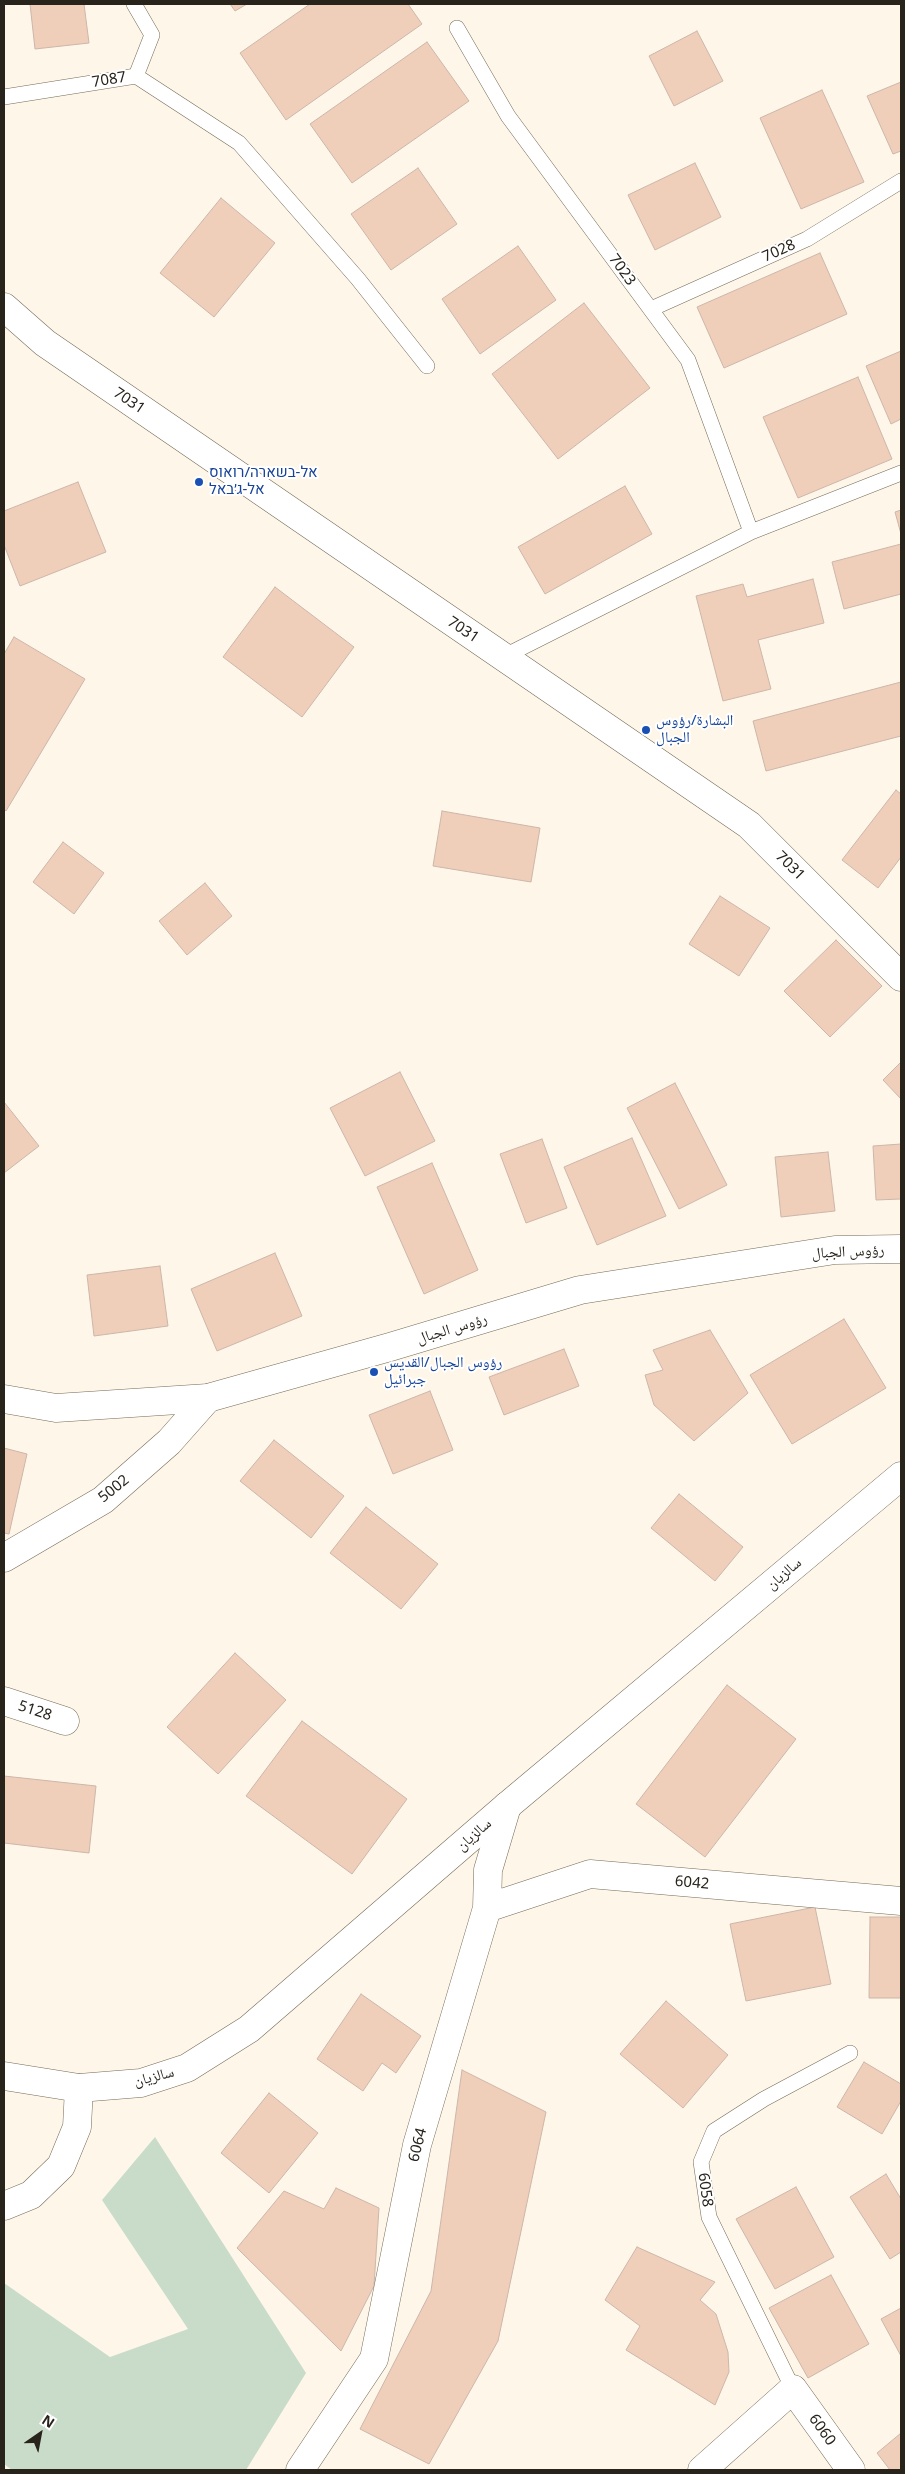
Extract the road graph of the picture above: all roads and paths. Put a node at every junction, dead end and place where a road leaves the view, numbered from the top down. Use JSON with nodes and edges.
{"nodes":[{"id":1,"x":134,"y":4,"type":"edge"},
{"id":2,"x":457,"y":28,"type":"dead end"},
{"id":3,"x":136,"y":76,"type":"junction"},
{"id":4,"x":4,"y":97,"type":"edge"},
{"id":5,"x":901,"y":181,"type":"edge"},
{"id":6,"x":4,"y":306,"type":"edge"},
{"id":7,"x":650,"y":309,"type":"junction"},
{"id":8,"x":427,"y":366,"type":"dead end"},
{"id":9,"x":901,"y":473,"type":"edge"},
{"id":10,"x":751,"y":532,"type":"junction"},
{"id":11,"x":503,"y":657,"type":"junction"},
{"id":12,"x":901,"y":977,"type":"edge"},
{"id":13,"x":901,"y":1249,"type":"edge"},
{"id":14,"x":208,"y":1398,"type":"junction"},
{"id":15,"x":4,"y":1399,"type":"edge"},
{"id":16,"x":899,"y":1480,"type":"edge"},
{"id":17,"x":4,"y":1558,"type":"edge"},
{"id":18,"x":4,"y":1701,"type":"edge"},
{"id":19,"x":65,"y":1721,"type":"dead end"},
{"id":20,"x":507,"y":1806,"type":"junction"},
{"id":21,"x":901,"y":1901,"type":"edge"},
{"id":22,"x":487,"y":1908,"type":"junction"},
{"id":23,"x":850,"y":2053,"type":"dead end"},
{"id":24,"x":4,"y":2076,"type":"edge"},
{"id":25,"x":80,"y":2088,"type":"junction"},
{"id":26,"x":4,"y":2206,"type":"edge"},
{"id":27,"x":793,"y":2389,"type":"junction"},
{"id":28,"x":300,"y":2470,"type":"edge"},
{"id":29,"x":702,"y":2470,"type":"edge"},
{"id":30,"x":851,"y":2470,"type":"edge"}],
"edges":[{"from":1,"to":3,"type":"lane","name":"7087"},
{"from":2,"to":7,"type":"lane","name":"7023"},
{"from":3,"to":4,"type":"lane","name":"7087"},
{"from":3,"to":8,"type":"lane"},
{"from":5,"to":7,"type":"lane","name":"7028"},
{"from":6,"to":11,"type":"street","name":"7031"},
{"from":7,"to":10,"type":"lane","name":"7023"},
{"from":9,"to":10,"type":"lane"},
{"from":10,"to":11,"type":"lane"},
{"from":11,"to":12,"type":"street","name":"7031"},
{"from":13,"to":14,"type":"street","name":"رؤوس الجبال"},
{"from":14,"to":15,"type":"street","name":"رؤوس الجبال"},
{"from":14,"to":17,"type":"street","name":"5002"},
{"from":16,"to":20,"type":"street","name":"سالزيان"},
{"from":18,"to":19,"type":"street","name":"5128"},
{"from":20,"to":22,"type":"street","name":"6064"},
{"from":20,"to":25,"type":"street","name":"سالزيان"},
{"from":21,"to":22,"type":"street","name":"6042"},
{"from":22,"to":28,"type":"street","name":"6064"},
{"from":23,"to":27,"type":"lane","name":"6058"},
{"from":24,"to":25,"type":"street","name":"سالزيان"},
{"from":25,"to":26,"type":"street"},
{"from":27,"to":29,"type":"street"},
{"from":27,"to":30,"type":"street","name":"6060"}]}
